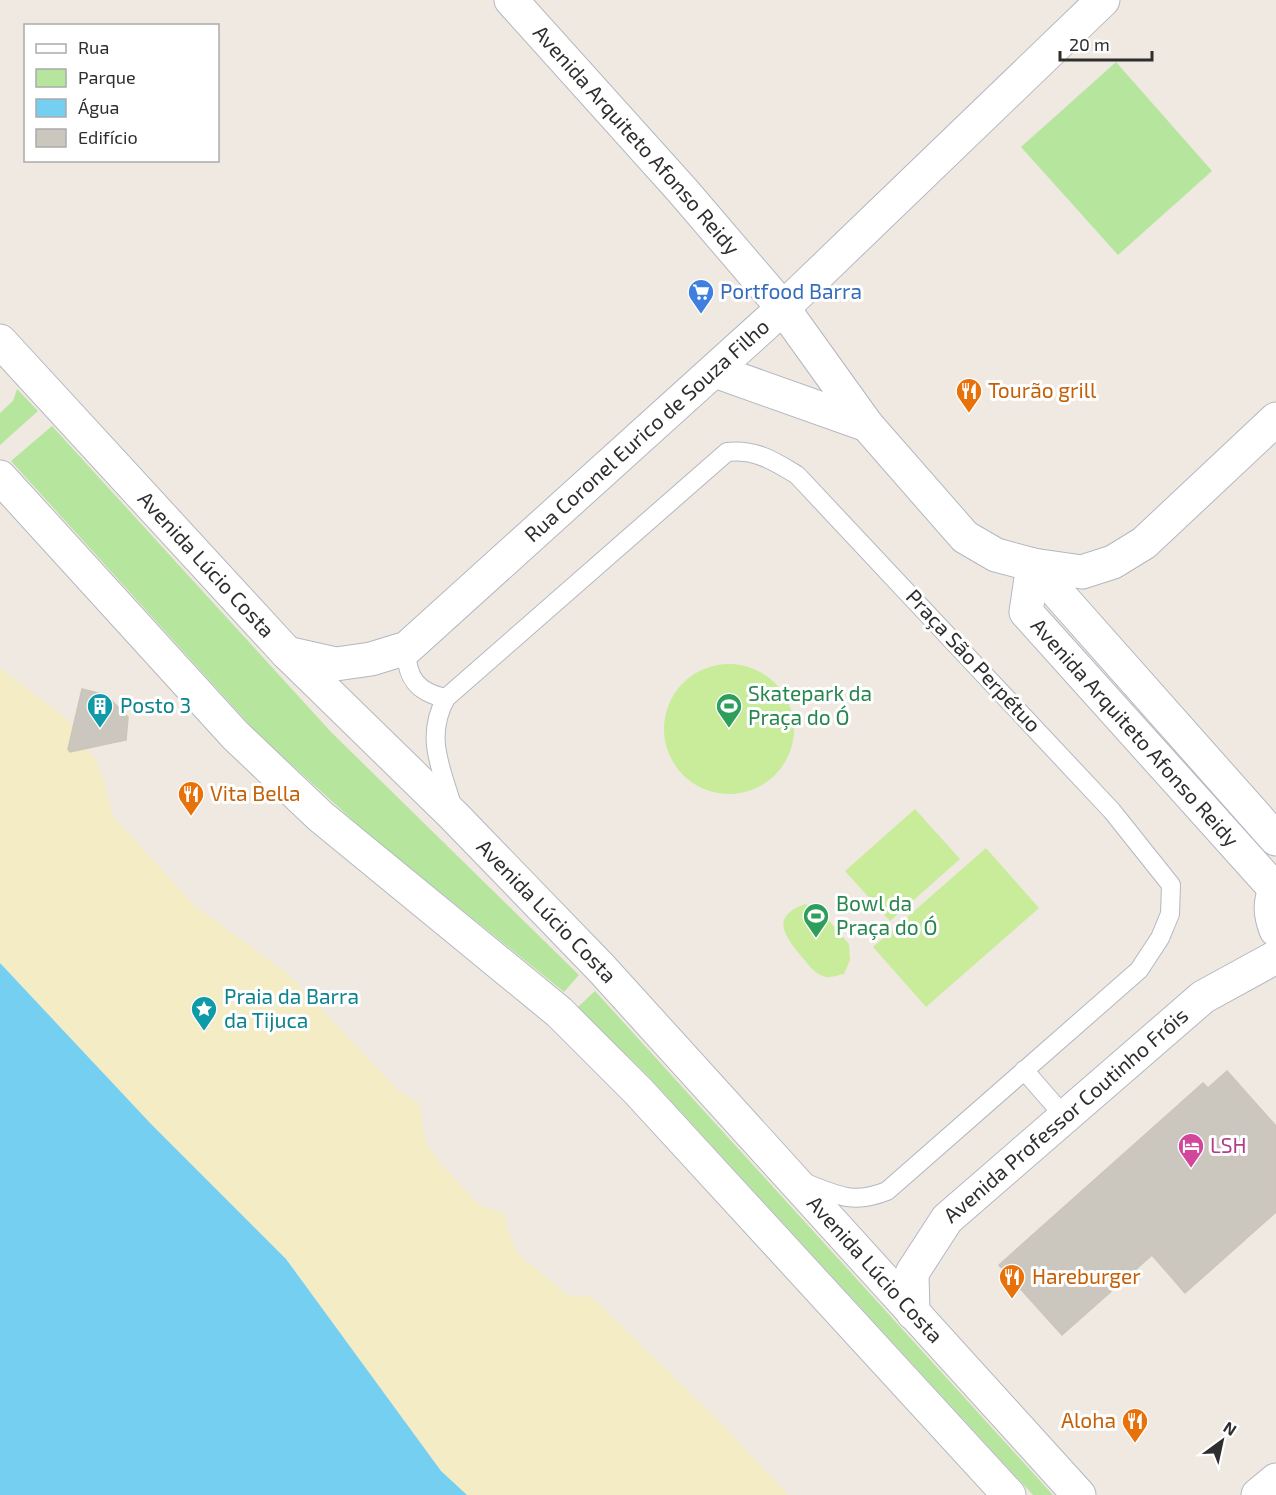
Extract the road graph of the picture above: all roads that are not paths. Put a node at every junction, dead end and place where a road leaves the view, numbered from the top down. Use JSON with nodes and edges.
{"nodes":[{"id":1,"x":511,"y":0,"type":"edge"},
{"id":2,"x":1082,"y":7,"type":"edge"},
{"id":3,"x":783,"y":308,"type":"junction"},
{"id":4,"x":0,"y":341,"type":"edge"},
{"id":5,"x":715,"y":371,"type":"junction"},
{"id":6,"x":1276,"y":419,"type":"edge"},
{"id":7,"x":867,"y":425,"type":"junction"},
{"id":8,"x":0,"y":477,"type":"edge"},
{"id":9,"x":1033,"y":565,"type":"junction"},
{"id":10,"x":407,"y":648,"type":"junction"},
{"id":11,"x":287,"y":653,"type":"junction"},
{"id":12,"x":446,"y":698,"type":"junction"},
{"id":13,"x":455,"y":817,"type":"junction"},
{"id":14,"x":1276,"y":839,"type":"edge"},
{"id":15,"x":1275,"y":888,"type":"edge"},
{"id":16,"x":1276,"y":930,"type":"edge"},
{"id":17,"x":1276,"y":957,"type":"edge"},
{"id":18,"x":1024,"y":1070,"type":"junction"},
{"id":19,"x":1064,"y":1116,"type":"junction"},
{"id":20,"x":790,"y":1177,"type":"junction"},
{"id":21,"x":913,"y":1313,"type":"junction"},
{"id":22,"x":1276,"y":1480,"type":"edge"},
{"id":23,"x":1009,"y":1495,"type":"edge"},
{"id":24,"x":1078,"y":1495,"type":"edge"},
{"id":25,"x":1258,"y":1495,"type":"edge"}],
"edges":[{"from":1,"to":3,"type":"street","name":"Avenida Arquiteto Afonso Reidy"},
{"from":2,"to":3,"type":"street","name":"Rua Coronel Eurico de Souza Filho"},
{"from":3,"to":5,"type":"street","name":"Rua Coronel Eurico de Souza Filho"},
{"from":3,"to":7,"type":"street","name":"Avenida Arquiteto Afonso Reidy"},
{"from":4,"to":11,"type":"street","name":"Avenida Lúcio Costa"},
{"from":5,"to":7,"type":"street"},
{"from":5,"to":10,"type":"street","name":"Rua Coronel Eurico de Souza Filho"},
{"from":6,"to":9,"type":"street"},
{"from":7,"to":9,"type":"street"},
{"from":8,"to":23,"type":"street"},
{"from":9,"to":14,"type":"street","name":"Avenida Arquiteto Afonso Reidy"},
{"from":9,"to":15,"type":"street","name":"Avenida Arquiteto Afonso Reidy"},
{"from":10,"to":11,"type":"street","name":"Rua Coronel Eurico de Souza Filho"},
{"from":10,"to":12,"type":"lane"},
{"from":11,"to":13,"type":"street","name":"Avenida Lúcio Costa"},
{"from":12,"to":13,"type":"lane","name":"Praça São Perpétuo"},
{"from":12,"to":18,"type":"lane","name":"Praça São Perpétuo"},
{"from":13,"to":20,"type":"street","name":"Avenida Lúcio Costa"},
{"from":15,"to":16,"type":"street"},
{"from":17,"to":19,"type":"street","name":"Avenida Professor Coutinho Fróis"},
{"from":18,"to":19,"type":"lane"},
{"from":18,"to":20,"type":"lane","name":"Praça São Perpétuo"},
{"from":19,"to":21,"type":"street","name":"Avenida Professor Coutinho Fróis"},
{"from":20,"to":21,"type":"street","name":"Avenida Lúcio Costa"},
{"from":21,"to":24,"type":"street","name":"Avenida Lúcio Costa"},
{"from":22,"to":25,"type":"street"}]}
